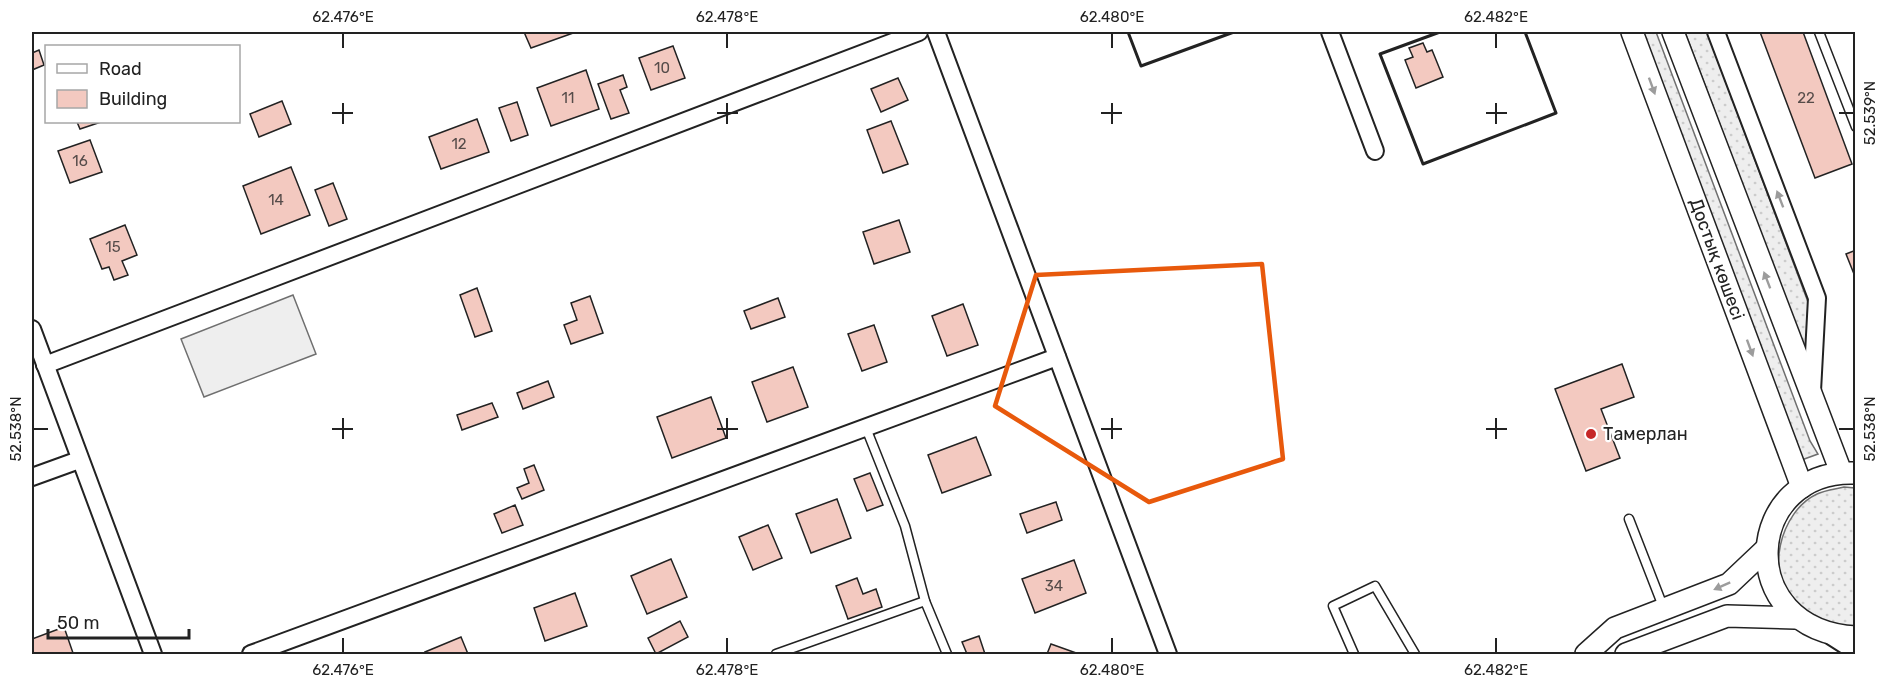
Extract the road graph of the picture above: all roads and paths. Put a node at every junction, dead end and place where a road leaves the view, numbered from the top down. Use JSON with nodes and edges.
{"nodes":[{"id":1,"x":919,"y":32,"type":"edge"},
{"id":2,"x":936,"y":32,"type":"edge"},
{"id":3,"x":1330,"y":32,"type":"edge"},
{"id":4,"x":1632,"y":32,"type":"edge"},
{"id":5,"x":1673,"y":32,"type":"edge"},
{"id":6,"x":1716,"y":32,"type":"edge"},
{"id":7,"x":1819,"y":32,"type":"edge"},
{"id":8,"x":1856,"y":127,"type":"edge"},
{"id":9,"x":1375,"y":151,"type":"dead end"},
{"id":10,"x":32,"y":329,"type":"edge"},
{"id":11,"x":1057,"y":357,"type":"junction"},
{"id":12,"x":45,"y":365,"type":"junction"},
{"id":13,"x":1812,"y":398,"type":"junction"},
{"id":14,"x":866,"y":428,"type":"junction"},
{"id":15,"x":79,"y":460,"type":"junction"},
{"id":16,"x":1848,"y":472,"type":"edge"},
{"id":17,"x":32,"y":477,"type":"edge"},
{"id":18,"x":1802,"y":487,"type":"junction"},
{"id":19,"x":1629,"y":519,"type":"dead end"},
{"id":20,"x":1766,"y":549,"type":"junction"},
{"id":21,"x":925,"y":601,"type":"junction"},
{"id":22,"x":1664,"y":609,"type":"junction"},
{"id":23,"x":1795,"y":618,"type":"junction"},
{"id":24,"x":1831,"y":636,"type":"junction"},
{"id":25,"x":1856,"y":637,"type":"edge"},
{"id":26,"x":1856,"y":652,"type":"edge"},
{"id":27,"x":153,"y":654,"type":"edge"},
{"id":28,"x":251,"y":654,"type":"edge"},
{"id":29,"x":776,"y":654,"type":"edge"},
{"id":30,"x":947,"y":654,"type":"edge"},
{"id":31,"x":1168,"y":654,"type":"edge"},
{"id":32,"x":1354,"y":654,"type":"edge"},
{"id":33,"x":1415,"y":654,"type":"edge"},
{"id":34,"x":1586,"y":654,"type":"edge"},
{"id":35,"x":1626,"y":654,"type":"edge"}],
"edges":[{"from":1,"to":12,"type":"street"},
{"from":2,"to":11,"type":"street"},
{"from":3,"to":9,"type":"street"},
{"from":4,"to":18,"type":"street","name":"Достық көшесі","one_way":true},
{"from":13,"to":5,"type":"street","one_way":true},
{"from":13,"to":6,"type":"street","one_way":true},
{"from":7,"to":8,"type":"lane"},
{"from":10,"to":12,"type":"street"},
{"from":11,"to":14,"type":"street"},
{"from":11,"to":31,"type":"street"},
{"from":12,"to":15,"type":"street"},
{"from":13,"to":16,"type":"street"},
{"from":14,"to":21,"type":"lane"},
{"from":14,"to":28,"type":"street"},
{"from":15,"to":17,"type":"street"},
{"from":15,"to":27,"type":"street"},
{"from":16,"to":18,"type":"street"},
{"from":18,"to":20,"type":"street"},
{"from":19,"to":22,"type":"lane"},
{"from":20,"to":22,"type":"street","one_way":true},
{"from":20,"to":23,"type":"street"},
{"from":21,"to":29,"type":"lane"},
{"from":21,"to":30,"type":"lane"},
{"from":22,"to":34,"type":"street"},
{"from":23,"to":24,"type":"street"},
{"from":23,"to":35,"type":"street"},
{"from":24,"to":25,"type":"street"},
{"from":24,"to":26,"type":"street"},
{"from":32,"to":33,"type":"lane"}]}
